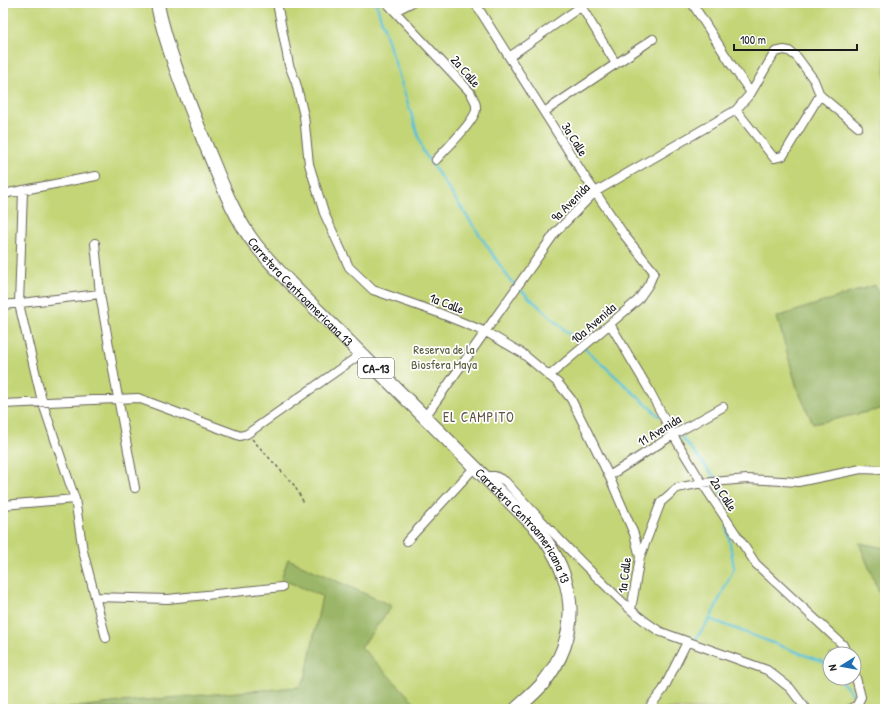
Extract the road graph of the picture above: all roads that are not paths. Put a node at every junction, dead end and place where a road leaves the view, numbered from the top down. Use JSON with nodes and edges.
{"nodes":[{"id":1,"x":157,"y":3,"type":"edge"},
{"id":2,"x":277,"y":3,"type":"edge"},
{"id":3,"x":387,"y":3,"type":"edge"},
{"id":4,"x":411,"y":3,"type":"edge"},
{"id":5,"x":475,"y":3,"type":"edge"},
{"id":6,"x":692,"y":3,"type":"edge"},
{"id":7,"x":584,"y":5,"type":"edge"},
{"id":8,"x":395,"y":12,"type":"junction"},
{"id":9,"x":653,"y":39,"type":"dead end"},
{"id":10,"x":508,"y":57,"type":"junction"},
{"id":11,"x":616,"y":64,"type":"junction"},
{"id":12,"x":751,"y":93,"type":"junction"},
{"id":13,"x":820,"y":95,"type":"junction"},
{"id":14,"x":736,"y":110,"type":"junction"},
{"id":15,"x":544,"y":112,"type":"junction"},
{"id":16,"x":858,"y":127,"type":"dead end"},
{"id":17,"x":436,"y":160,"type":"dead end"},
{"id":18,"x":96,"y":176,"type":"dead end"},
{"id":19,"x":23,"y":191,"type":"junction"},
{"id":20,"x":595,"y":192,"type":"junction"},
{"id":21,"x":3,"y":194,"type":"edge"},
{"id":22,"x":95,"y":243,"type":"dead end"},
{"id":23,"x":649,"y":284,"type":"joint"},
{"id":24,"x":100,"y":294,"type":"junction"},
{"id":25,"x":19,"y":304,"type":"junction"},
{"id":26,"x":3,"y":305,"type":"edge"},
{"id":27,"x":610,"y":324,"type":"junction"},
{"id":28,"x":486,"y":332,"type":"junction"},
{"id":29,"x":361,"y":354,"type":"junction"},
{"id":30,"x":548,"y":376,"type":"junction"},
{"id":31,"x":118,"y":398,"type":"junction"},
{"id":32,"x":42,"y":402,"type":"junction"},
{"id":33,"x":3,"y":404,"type":"edge"},
{"id":34,"x":723,"y":407,"type":"dead end"},
{"id":35,"x":425,"y":417,"type":"junction"},
{"id":36,"x":673,"y":435,"type":"junction"},
{"id":37,"x":885,"y":470,"type":"edge"},
{"id":38,"x":479,"y":472,"type":"junction"},
{"id":39,"x":609,"y":476,"type":"junction"},
{"id":40,"x":702,"y":483,"type":"junction"},
{"id":41,"x":135,"y":488,"type":"dead end"},
{"id":42,"x":75,"y":499,"type":"junction"},
{"id":43,"x":3,"y":505,"type":"edge"},
{"id":44,"x":407,"y":541,"type":"dead end"},
{"id":45,"x":640,"y":557,"type":"junction"},
{"id":46,"x":282,"y":587,"type":"dead end"},
{"id":47,"x":95,"y":597,"type":"junction"},
{"id":48,"x":631,"y":610,"type":"junction"},
{"id":49,"x":106,"y":638,"type":"dead end"},
{"id":50,"x":687,"y":642,"type":"junction"},
{"id":51,"x":843,"y":646,"type":"edge"},
{"id":52,"x":858,"y":686,"type":"edge"},
{"id":53,"x":516,"y":709,"type":"edge"},
{"id":54,"x":648,"y":709,"type":"edge"},
{"id":55,"x":806,"y":709,"type":"edge"},
{"id":56,"x":850,"y":709,"type":"edge"}],
"edges":[{"from":1,"to":29,"type":"highway","name":"Carretera Centroamericana 13","number":"CA-13"},
{"from":2,"to":28,"type":"street","name":"1a Calle"},
{"from":3,"to":8,"type":"street","name":"2a Calle"},
{"from":4,"to":8,"type":"street"},
{"from":5,"to":10,"type":"street","name":"3a Calle"},
{"from":6,"to":12,"type":"street"},
{"from":7,"to":10,"type":"street"},
{"from":7,"to":11,"type":"street"},
{"from":8,"to":17,"type":"street","name":"2a Calle"},
{"from":9,"to":11,"type":"street"},
{"from":10,"to":15,"type":"street","name":"3a Calle"},
{"from":11,"to":15,"type":"street"},
{"from":12,"to":13,"type":"street","name":"9a Avenida"},
{"from":12,"to":14,"type":"street","name":"9a Avenida"},
{"from":13,"to":14,"type":"street"},
{"from":13,"to":16,"type":"street"},
{"from":14,"to":20,"type":"street","name":"9a Avenida"},
{"from":15,"to":20,"type":"street","name":"3a Calle"},
{"from":18,"to":19,"type":"street"},
{"from":19,"to":21,"type":"street"},
{"from":19,"to":25,"type":"street"},
{"from":20,"to":23,"type":"street","name":"3a Calle"},
{"from":20,"to":28,"type":"street","name":"9a Avenida"},
{"from":22,"to":24,"type":"street"},
{"from":23,"to":27,"type":"street","name":"10a Avenida"},
{"from":24,"to":25,"type":"street"},
{"from":24,"to":31,"type":"street"},
{"from":25,"to":26,"type":"street"},
{"from":25,"to":32,"type":"street"},
{"from":27,"to":30,"type":"street","name":"10a Avenida"},
{"from":27,"to":36,"type":"street","name":"2a Calle"},
{"from":28,"to":30,"type":"street","name":"1a Calle"},
{"from":28,"to":35,"type":"street","name":"9a Avenida"},
{"from":29,"to":31,"type":"street"},
{"from":29,"to":35,"type":"highway","name":"Carretera Centroamericana 13","number":"CA-13"},
{"from":30,"to":39,"type":"street","name":"1a Calle"},
{"from":31,"to":32,"type":"street"},
{"from":31,"to":41,"type":"street"},
{"from":32,"to":33,"type":"street"},
{"from":32,"to":42,"type":"street"},
{"from":34,"to":36,"type":"street","name":"11 Avenida"},
{"from":35,"to":38,"type":"highway","name":"Carretera Centroamericana 13","number":"CA-13"},
{"from":36,"to":39,"type":"street","name":"11 Avenida"},
{"from":36,"to":40,"type":"street","name":"2a Calle"},
{"from":37,"to":40,"type":"street"},
{"from":38,"to":44,"type":"street"},
{"from":38,"to":48,"type":"street","name":"1a Calle"},
{"from":38,"to":53,"type":"highway","name":"Carretera Centroamericana 13","number":"CA-13"},
{"from":39,"to":45,"type":"street","name":"1a Calle"},
{"from":40,"to":45,"type":"street"},
{"from":40,"to":51,"type":"street","name":"2a Calle"},
{"from":42,"to":43,"type":"street"},
{"from":42,"to":47,"type":"street"},
{"from":45,"to":48,"type":"street","name":"1a Calle"},
{"from":46,"to":47,"type":"street"},
{"from":47,"to":49,"type":"street"},
{"from":48,"to":50,"type":"street","name":"1a Calle"},
{"from":50,"to":54,"type":"street"},
{"from":50,"to":55,"type":"street","name":"1a Calle"},
{"from":52,"to":56,"type":"street"}]}
